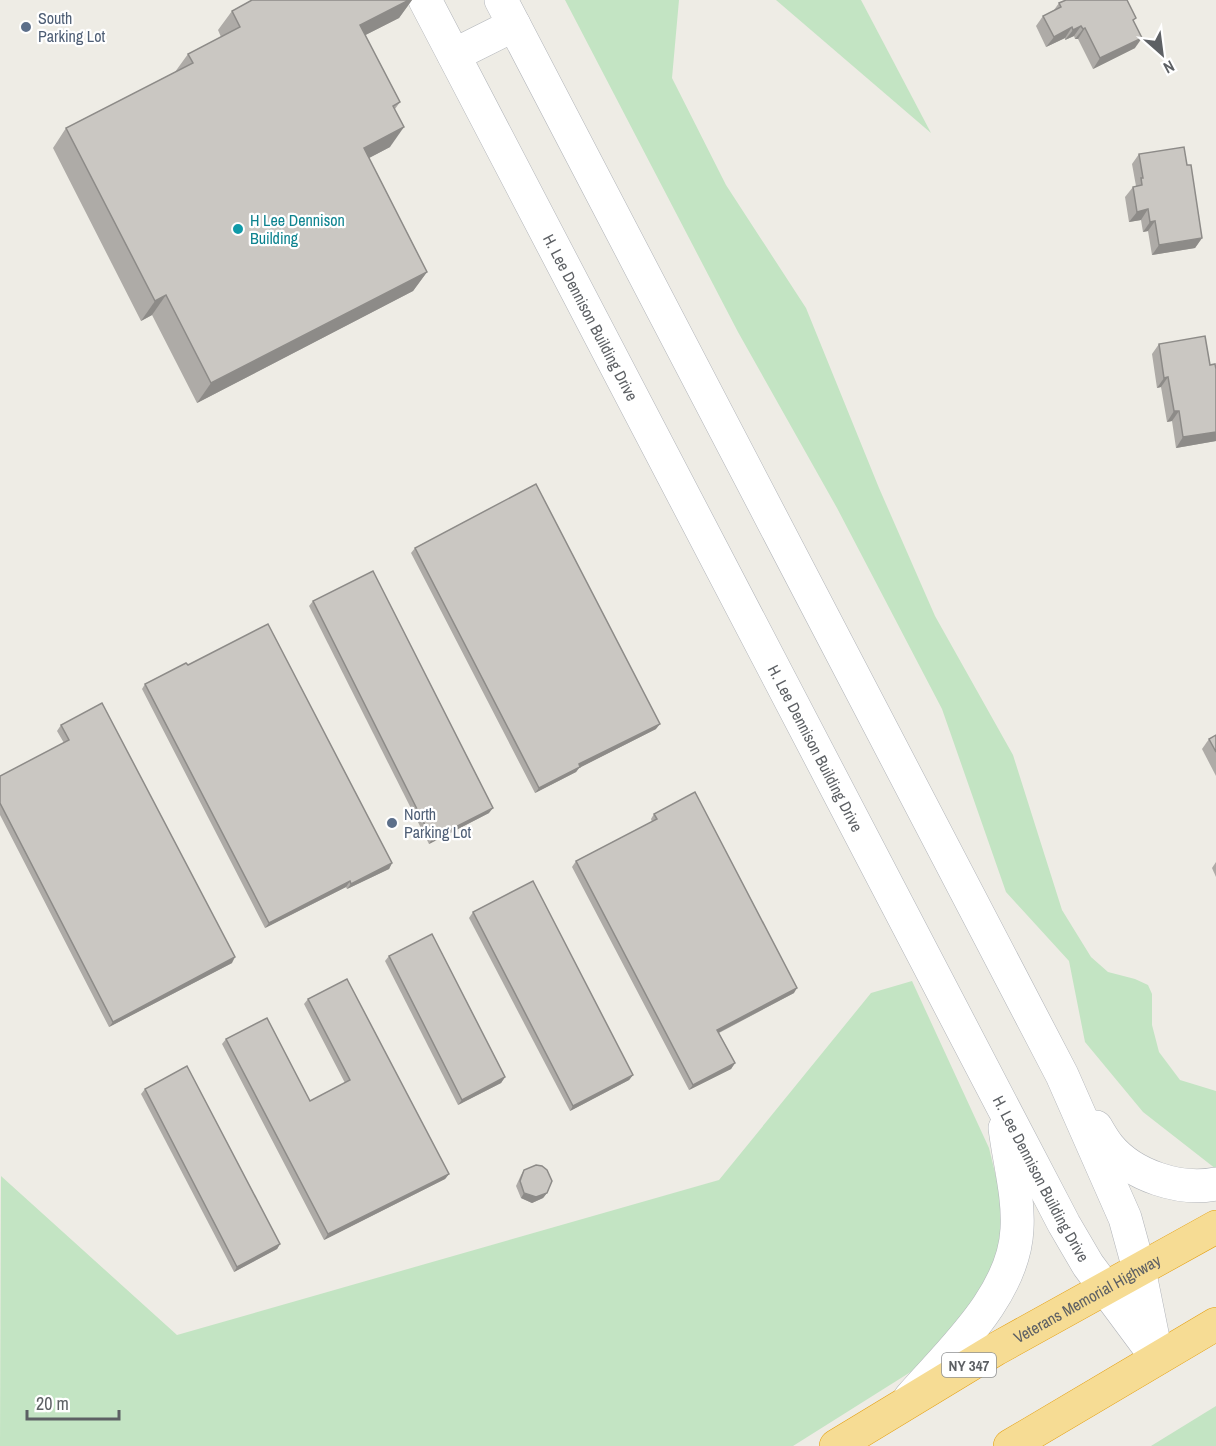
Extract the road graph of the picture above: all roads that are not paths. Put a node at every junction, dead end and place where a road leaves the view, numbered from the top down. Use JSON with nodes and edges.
{"nodes":[{"id":1,"x":425,"y":0,"type":"edge"},
{"id":2,"x":508,"y":13,"type":"edge"},
{"id":3,"x":454,"y":55,"type":"junction"},
{"id":4,"x":1062,"y":1075,"type":"junction"},
{"id":5,"x":1001,"y":1106,"type":"junction"},
{"id":6,"x":1216,"y":1184,"type":"edge"},
{"id":7,"x":1216,"y":1227,"type":"edge"},
{"id":8,"x":1139,"y":1269,"type":"junction"},
{"id":9,"x":1105,"y":1288,"type":"junction"},
{"id":10,"x":1216,"y":1324,"type":"edge"},
{"id":11,"x":1157,"y":1358,"type":"junction"},
{"id":12,"x":906,"y":1402,"type":"junction"},
{"id":13,"x":836,"y":1446,"type":"edge"},
{"id":14,"x":1010,"y":1446,"type":"edge"}],
"edges":[{"from":1,"to":3,"type":"street","name":"H. Lee Dennison Building Drive"},
{"from":2,"to":3,"type":"street"},
{"from":2,"to":4,"type":"street"},
{"from":3,"to":5,"type":"street","name":"H. Lee Dennison Building Drive"},
{"from":4,"to":6,"type":"street"},
{"from":4,"to":8,"type":"street"},
{"from":5,"to":9,"type":"street","name":"H. Lee Dennison Building Drive"},
{"from":5,"to":12,"type":"street"},
{"from":7,"to":8,"type":"highway","name":"Veterans Memorial Highway","number":"NY 347"},
{"from":8,"to":9,"type":"highway","name":"Veterans Memorial Highway","number":"NY 347"},
{"from":8,"to":11,"type":"street"},
{"from":9,"to":11,"type":"street","name":"H. Lee Dennison Building Drive"},
{"from":9,"to":12,"type":"highway","name":"Veterans Memorial Highway","number":"NY 347"},
{"from":10,"to":11,"type":"highway"},
{"from":11,"to":14,"type":"highway"},
{"from":12,"to":13,"type":"highway","name":"Veterans Memorial Highway","number":"NY 347"}]}
